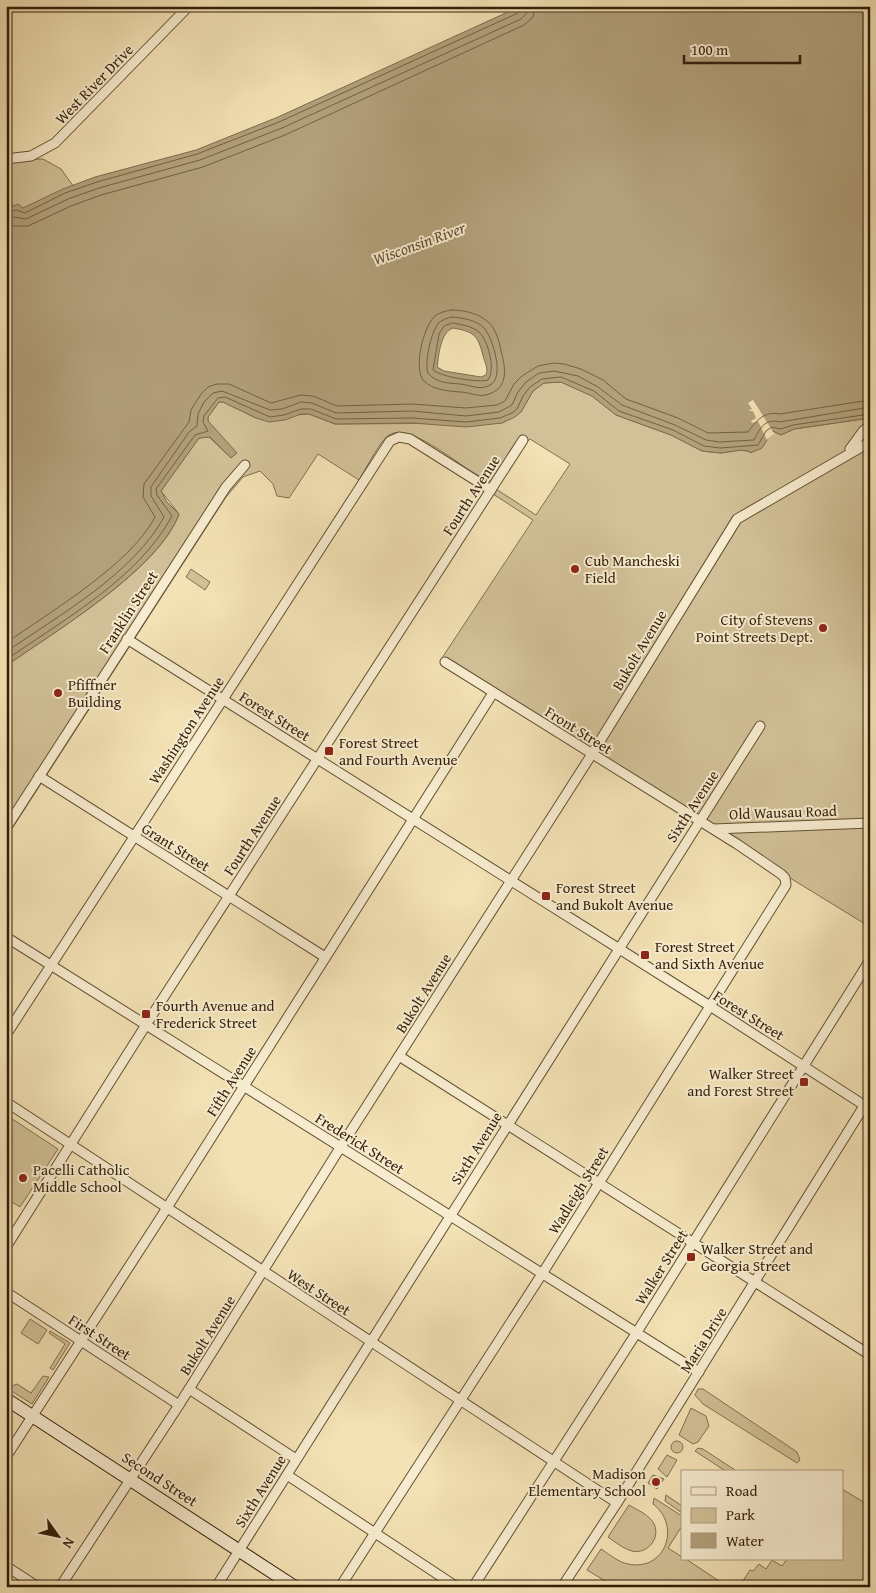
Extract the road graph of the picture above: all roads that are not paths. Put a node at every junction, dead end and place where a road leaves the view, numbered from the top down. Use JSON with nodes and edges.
{"nodes":[{"id":1,"x":189,"y":6,"type":"edge"},
{"id":2,"x":6,"y":159,"type":"edge"},
{"id":3,"x":870,"y":426,"type":"edge"},
{"id":4,"x":523,"y":440,"type":"dead end"},
{"id":5,"x":870,"y":442,"type":"edge"},
{"id":6,"x":847,"y":453,"type":"junction"},
{"id":7,"x":246,"y":465,"type":"dead end"},
{"id":8,"x":491,"y":490,"type":"junction"},
{"id":9,"x":127,"y":639,"type":"junction"},
{"id":10,"x":445,"y":662,"type":"dead end"},
{"id":11,"x":493,"y":693,"type":"junction"},
{"id":12,"x":222,"y":700,"type":"junction"},
{"id":13,"x":760,"y":726,"type":"dead end"},
{"id":14,"x":592,"y":754,"type":"junction"},
{"id":15,"x":318,"y":760,"type":"junction"},
{"id":16,"x":39,"y":776,"type":"junction"},
{"id":17,"x":412,"y":819,"type":"junction"},
{"id":18,"x":700,"y":820,"type":"junction"},
{"id":19,"x":870,"y":823,"type":"edge"},
{"id":20,"x":6,"y":828,"type":"edge"},
{"id":21,"x":714,"y":829,"type":"junction"},
{"id":22,"x":134,"y":837,"type":"junction"},
{"id":23,"x":510,"y":881,"type":"junction"},
{"id":24,"x":229,"y":897,"type":"junction"},
{"id":25,"x":6,"y":937,"type":"edge"},
{"id":26,"x":618,"y":949,"type":"junction"},
{"id":27,"x":325,"y":957,"type":"junction"},
{"id":28,"x":870,"y":960,"type":"edge"},
{"id":29,"x":51,"y":965,"type":"junction"},
{"id":30,"x":710,"y":1006,"type":"junction"},
{"id":31,"x":146,"y":1025,"type":"junction"},
{"id":32,"x":6,"y":1035,"type":"edge"},
{"id":33,"x":399,"y":1056,"type":"junction"},
{"id":34,"x":804,"y":1066,"type":"junction"},
{"id":35,"x":244,"y":1086,"type":"junction"},
{"id":36,"x":6,"y":1102,"type":"edge"},
{"id":37,"x":867,"y":1108,"type":"edge"},
{"id":38,"x":507,"y":1125,"type":"junction"},
{"id":39,"x":72,"y":1145,"type":"junction"},
{"id":40,"x":340,"y":1148,"type":"junction"},
{"id":41,"x":599,"y":1183,"type":"junction"},
{"id":42,"x":167,"y":1208,"type":"junction"},
{"id":43,"x":450,"y":1215,"type":"junction"},
{"id":44,"x":693,"y":1242,"type":"junction"},
{"id":45,"x":6,"y":1247,"type":"edge"},
{"id":46,"x":263,"y":1272,"type":"junction"},
{"id":47,"x":542,"y":1274,"type":"junction"},
{"id":48,"x":755,"y":1282,"type":"junction"},
{"id":49,"x":6,"y":1292,"type":"edge"},
{"id":50,"x":636,"y":1332,"type":"junction"},
{"id":51,"x":82,"y":1342,"type":"junction"},
{"id":52,"x":371,"y":1342,"type":"junction"},
{"id":53,"x":870,"y":1355,"type":"edge"},
{"id":54,"x":699,"y":1372,"type":"junction"},
{"id":55,"x":189,"y":1389,"type":"junction"},
{"id":56,"x":6,"y":1399,"type":"edge"},
{"id":57,"x":460,"y":1401,"type":"junction"},
{"id":58,"x":179,"y":1405,"type":"junction"},
{"id":59,"x":32,"y":1416,"type":"junction"},
{"id":60,"x":6,"y":1457,"type":"edge"},
{"id":61,"x":296,"y":1459,"type":"junction"},
{"id":62,"x":554,"y":1460,"type":"junction"},
{"id":63,"x":287,"y":1475,"type":"junction"},
{"id":64,"x":130,"y":1479,"type":"junction"},
{"id":65,"x":617,"y":1503,"type":"junction"},
{"id":66,"x":376,"y":1532,"type":"junction"},
{"id":67,"x":240,"y":1550,"type":"junction"},
{"id":68,"x":6,"y":1566,"type":"edge"},
{"id":69,"x":38,"y":1587,"type":"edge"},
{"id":70,"x":60,"y":1587,"type":"edge"},
{"id":71,"x":216,"y":1587,"type":"edge"},
{"id":72,"x":295,"y":1587,"type":"edge"},
{"id":73,"x":340,"y":1587,"type":"edge"},
{"id":74,"x":456,"y":1587,"type":"edge"},
{"id":75,"x":474,"y":1587,"type":"edge"},
{"id":76,"x":562,"y":1587,"type":"edge"}],
"edges":[{"from":1,"to":2,"type":"street","name":"West River Drive"},
{"from":3,"to":6,"type":"street","name":"Bukolt Avenue"},
{"from":4,"to":8,"type":"street","name":"Fourth Avenue"},
{"from":5,"to":6,"type":"street","name":"Bukolt Avenue"},
{"from":6,"to":14,"type":"street","name":"Bukolt Avenue"},
{"from":7,"to":9,"type":"street","name":"Franklin Street"},
{"from":8,"to":12,"type":"street","name":"Washington Avenue"},
{"from":8,"to":15,"type":"street","name":"Fourth Avenue"},
{"from":9,"to":12,"type":"street","name":"Forest Street"},
{"from":9,"to":16,"type":"street","name":"Franklin Street"},
{"from":10,"to":11,"type":"street","name":"Front Street"},
{"from":11,"to":14,"type":"street","name":"Front Street"},
{"from":11,"to":17,"type":"street","name":"Fifth Avenue"},
{"from":12,"to":15,"type":"street","name":"Forest Street"},
{"from":12,"to":22,"type":"street","name":"Washington Avenue"},
{"from":13,"to":18,"type":"street","name":"Sixth Avenue"},
{"from":14,"to":18,"type":"street","name":"Front Street"},
{"from":14,"to":23,"type":"street","name":"Bukolt Avenue"},
{"from":15,"to":17,"type":"street","name":"Forest Street"},
{"from":15,"to":24,"type":"street","name":"Fourth Avenue"},
{"from":16,"to":20,"type":"street","name":"Franklin Street"},
{"from":16,"to":22,"type":"street","name":"Grant Street"},
{"from":17,"to":23,"type":"street","name":"Forest Street"},
{"from":17,"to":27,"type":"street","name":"Fifth Avenue"},
{"from":18,"to":21,"type":"street","name":"Old Wausau Road"},
{"from":18,"to":26,"type":"street","name":"Sixth Avenue"},
{"from":19,"to":21,"type":"street","name":"Old Wausau Road"},
{"from":21,"to":30,"type":"street","name":"Wadleigh Street"},
{"from":22,"to":24,"type":"street","name":"Grant Street"},
{"from":22,"to":29,"type":"street","name":"Washington Avenue"},
{"from":23,"to":26,"type":"street","name":"Forest Street"},
{"from":23,"to":33,"type":"street","name":"Bukolt Avenue"},
{"from":24,"to":27,"type":"street","name":"Grant Street"},
{"from":24,"to":31,"type":"street","name":"Fourth Avenue"},
{"from":25,"to":29,"type":"street","name":"Frederick Street"},
{"from":26,"to":30,"type":"street","name":"Forest Street"},
{"from":26,"to":38,"type":"street","name":"Sixth Avenue"},
{"from":27,"to":35,"type":"street","name":"Fifth Avenue"},
{"from":28,"to":34,"type":"street","name":"Walker Street"},
{"from":29,"to":31,"type":"street","name":"Frederick Street"},
{"from":29,"to":32,"type":"street","name":"Washington Avenue"},
{"from":30,"to":34,"type":"street","name":"Forest Street"},
{"from":30,"to":41,"type":"street","name":"Wadleigh Street"},
{"from":31,"to":35,"type":"street","name":"Frederick Street"},
{"from":31,"to":39,"type":"street","name":"Fourth Avenue"},
{"from":33,"to":38,"type":"street"},
{"from":33,"to":40,"type":"street","name":"Bukolt Avenue"},
{"from":34,"to":37,"type":"street","name":"Forest Street"},
{"from":34,"to":44,"type":"street","name":"Walker Street"},
{"from":35,"to":40,"type":"street","name":"Frederick Street"},
{"from":35,"to":42,"type":"street","name":"Fifth Avenue"},
{"from":36,"to":39,"type":"street","name":"West Street"},
{"from":37,"to":48,"type":"street","name":"Maria Drive"},
{"from":38,"to":41,"type":"street"},
{"from":38,"to":43,"type":"street","name":"Sixth Avenue"},
{"from":39,"to":42,"type":"street","name":"West Street"},
{"from":39,"to":45,"type":"street","name":"Fourth Avenue"},
{"from":40,"to":43,"type":"street","name":"Frederick Street"},
{"from":40,"to":46,"type":"street","name":"Bukolt Avenue"},
{"from":41,"to":44,"type":"street"},
{"from":41,"to":47,"type":"street","name":"Wadleigh Street"},
{"from":42,"to":46,"type":"street","name":"West Street"},
{"from":42,"to":51,"type":"street","name":"Fifth Avenue"},
{"from":43,"to":47,"type":"street","name":"Frederick Street"},
{"from":43,"to":52,"type":"street","name":"Sixth Avenue"},
{"from":44,"to":48,"type":"street"},
{"from":44,"to":50,"type":"street","name":"Walker Street"},
{"from":46,"to":52,"type":"street","name":"West Street"},
{"from":46,"to":55,"type":"street","name":"Bukolt Avenue"},
{"from":47,"to":50,"type":"street","name":"Frederick Street"},
{"from":47,"to":57,"type":"street","name":"Wadleigh Street"},
{"from":48,"to":53,"type":"street"},
{"from":48,"to":54,"type":"street","name":"Maria Drive"},
{"from":49,"to":51,"type":"street","name":"First Street"},
{"from":50,"to":54,"type":"street","name":"Frederick Street"},
{"from":50,"to":62,"type":"street","name":"Walker Street"},
{"from":51,"to":58,"type":"street","name":"First Street"},
{"from":51,"to":59,"type":"street","name":"Fifth Avenue"},
{"from":52,"to":57,"type":"street","name":"West Street"},
{"from":52,"to":61,"type":"street","name":"Sixth Avenue"},
{"from":54,"to":65,"type":"street","name":"Maria Drive"},
{"from":55,"to":58,"type":"street","name":"Bukolt Avenue"},
{"from":55,"to":61,"type":"street"},
{"from":56,"to":59,"type":"street","name":"Second Street"},
{"from":57,"to":62,"type":"street","name":"West Street"},
{"from":57,"to":66,"type":"street","name":"Wadleigh Street"},
{"from":58,"to":64,"type":"street","name":"Bukolt Avenue"},
{"from":59,"to":60,"type":"street","name":"Fifth Avenue"},
{"from":59,"to":64,"type":"street","name":"Second Street"},
{"from":61,"to":63,"type":"street","name":"Sixth Avenue"},
{"from":62,"to":65,"type":"street","name":"West Street"},
{"from":62,"to":75,"type":"street","name":"Walker Street"},
{"from":63,"to":66,"type":"street"},
{"from":63,"to":67,"type":"street","name":"Sixth Avenue"},
{"from":64,"to":67,"type":"street","name":"Second Street"},
{"from":64,"to":70,"type":"street","name":"Bukolt Avenue"},
{"from":65,"to":76,"type":"street","name":"Maria Drive"},
{"from":66,"to":73,"type":"street","name":"Wadleigh Street"},
{"from":66,"to":74,"type":"street"},
{"from":67,"to":71,"type":"street","name":"Sixth Avenue"},
{"from":67,"to":72,"type":"street","name":"Second Street"},
{"from":68,"to":69,"type":"street"}]}
